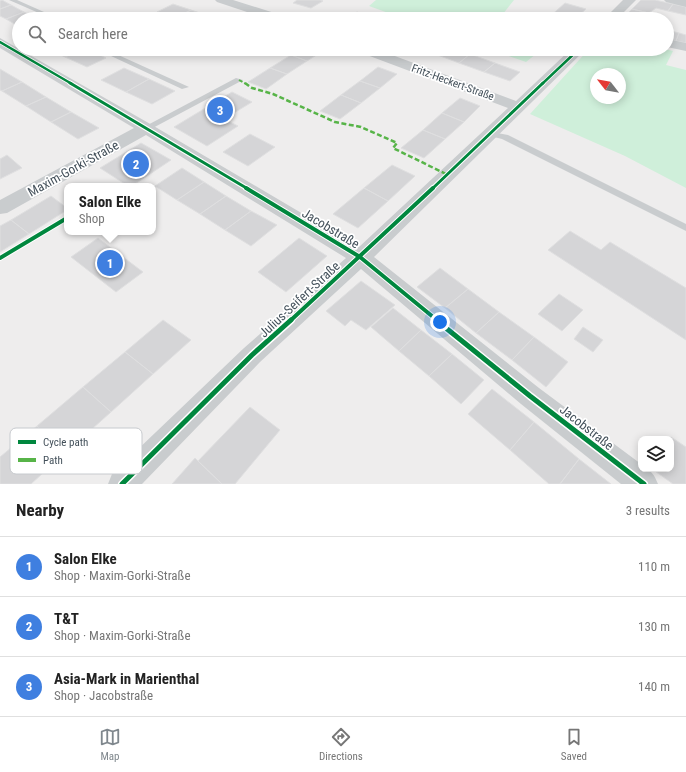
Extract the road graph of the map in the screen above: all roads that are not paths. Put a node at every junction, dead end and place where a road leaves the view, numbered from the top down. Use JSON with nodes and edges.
{"nodes":[{"id":1,"x":12,"y":0,"type":"edge"},
{"id":2,"x":221,"y":0,"type":"edge"},
{"id":3,"x":630,"y":0,"type":"edge"},
{"id":4,"x":670,"y":0,"type":"edge"},
{"id":5,"x":686,"y":3,"type":"edge"},
{"id":6,"x":40,"y":12,"type":"edge"},
{"id":7,"x":258,"y":12,"type":"edge"},
{"id":8,"x":617,"y":12,"type":"edge"},
{"id":9,"x":0,"y":42,"type":"edge"},
{"id":10,"x":674,"y":44,"type":"edge"},
{"id":11,"x":686,"y":47,"type":"edge"},
{"id":12,"x":12,"y":52,"type":"edge"},
{"id":13,"x":19,"y":56,"type":"edge"},
{"id":14,"x":115,"y":56,"type":"edge"},
{"id":15,"x":383,"y":56,"type":"edge"},
{"id":16,"x":572,"y":56,"type":"edge"},
{"id":17,"x":239,"y":80,"type":"dead end"},
{"id":18,"x":185,"y":87,"type":"dead end"},
{"id":19,"x":519,"y":107,"type":"junction"},
{"id":20,"x":146,"y":128,"type":"junction"},
{"id":21,"x":489,"y":134,"type":"junction"},
{"id":22,"x":0,"y":208,"type":"edge"},
{"id":23,"x":686,"y":228,"type":"edge"},
{"id":24,"x":360,"y":257,"type":"junction"},
{"id":25,"x":142,"y":464,"type":"edge"},
{"id":26,"x":132,"y":474,"type":"edge"},
{"id":27,"x":122,"y":484,"type":"edge"},
{"id":28,"x":644,"y":484,"type":"edge"}],
"edges":[{"from":1,"to":6,"type":"lane"},
{"from":2,"to":7,"type":"street"},
{"from":3,"to":8,"type":"street"},
{"from":4,"to":5,"type":"street"},
{"from":9,"to":12,"type":"street","name":"Jacobstraße"},
{"from":10,"to":11,"type":"street"},
{"from":13,"to":20,"type":"street","name":"Jacobstraße"},
{"from":14,"to":18,"type":"lane"},
{"from":15,"to":19,"type":"street","name":"Fritz-Heckert-Straße"},
{"from":16,"to":19,"type":"street","name":"Julius-Seifert-Straße"},
{"from":17,"to":20,"type":"lane"},
{"from":19,"to":21,"type":"street","name":"Julius-Seifert-Straße"},
{"from":20,"to":22,"type":"street","name":"Maxim-Gorki-Straße"},
{"from":20,"to":24,"type":"street","name":"Jacobstraße"},
{"from":21,"to":23,"type":"lane"},
{"from":21,"to":24,"type":"street","name":"Julius-Seifert-Straße"},
{"from":24,"to":25,"type":"street","name":"Julius-Seifert-Straße"},
{"from":24,"to":28,"type":"street","name":"Jacobstraße"},
{"from":26,"to":27,"type":"street","name":"Julius-Seifert-Straße"}]}
